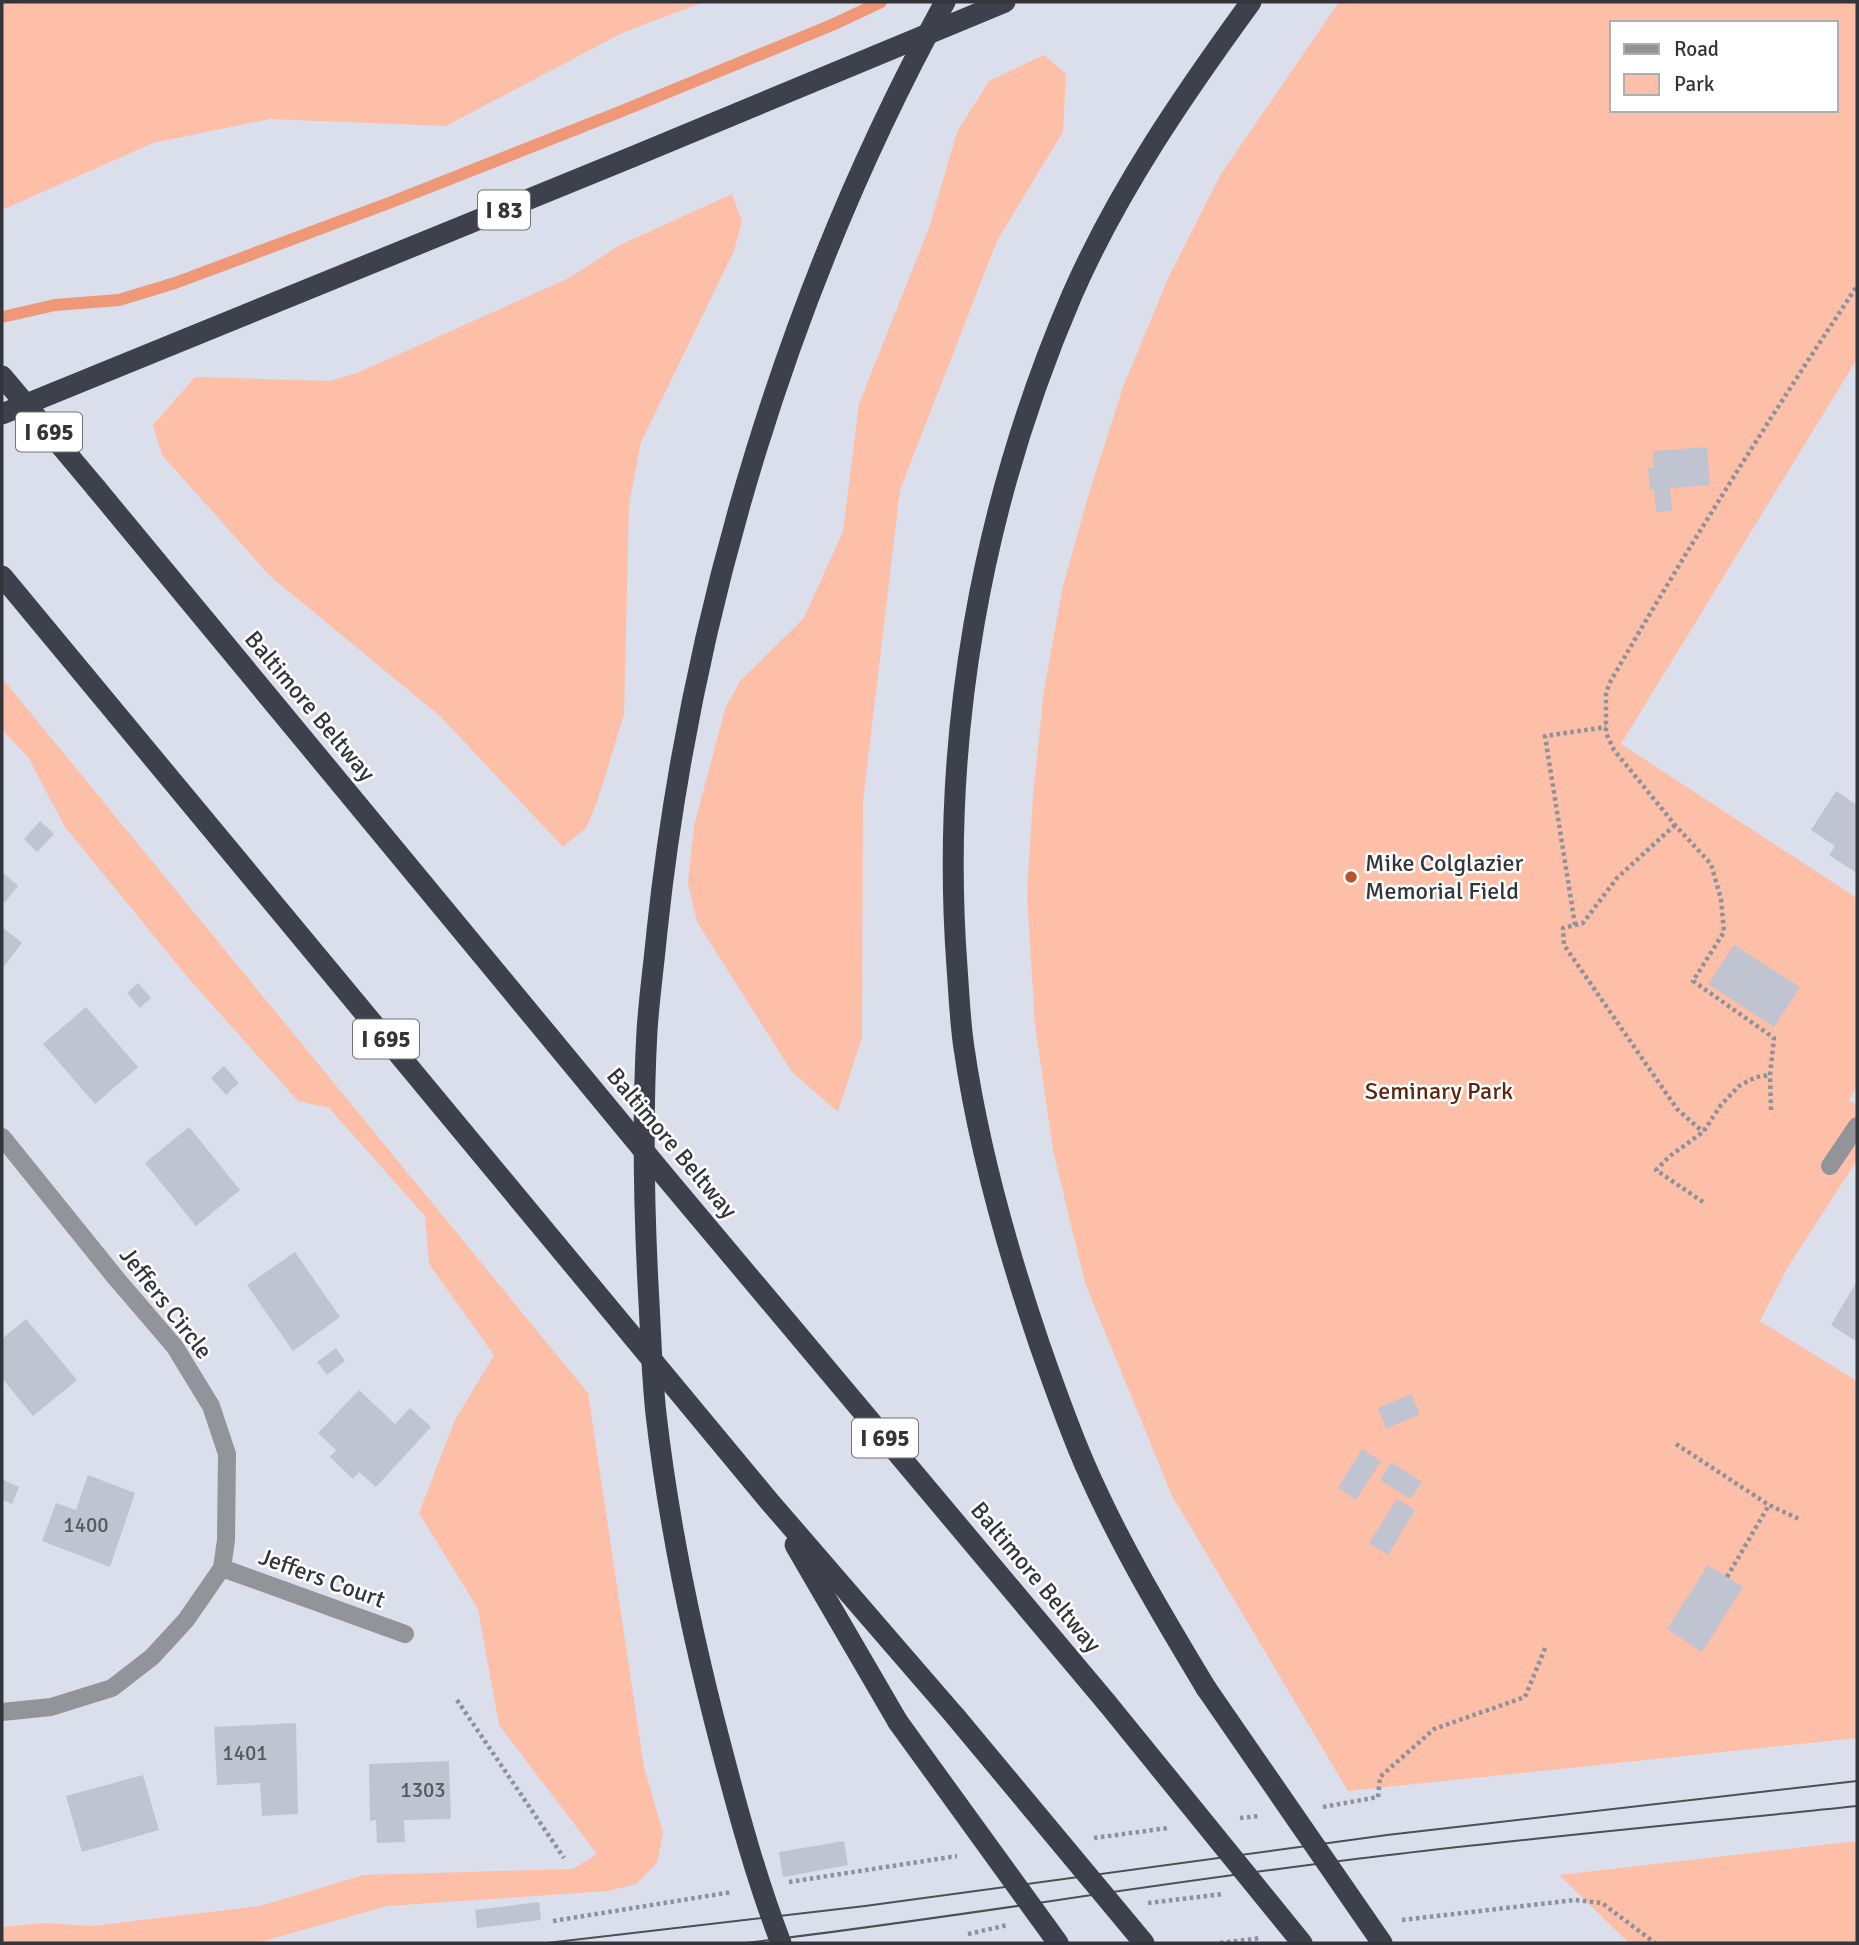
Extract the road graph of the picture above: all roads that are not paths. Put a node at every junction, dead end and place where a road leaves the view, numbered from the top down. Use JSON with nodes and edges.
{"nodes":[{"id":1,"x":945,"y":2,"type":"edge"},
{"id":2,"x":1006,"y":2,"type":"edge"},
{"id":3,"x":1251,"y":2,"type":"edge"},
{"id":4,"x":2,"y":376,"type":"edge"},
{"id":5,"x":2,"y":414,"type":"edge"},
{"id":6,"x":2,"y":576,"type":"edge"},
{"id":7,"x":1857,"y":1126,"type":"edge"},
{"id":8,"x":2,"y":1137,"type":"edge"},
{"id":9,"x":1830,"y":1166,"type":"dead end"},
{"id":10,"x":769,"y":1501,"type":"junction"},
{"id":11,"x":222,"y":1568,"type":"junction"},
{"id":12,"x":405,"y":1634,"type":"dead end"},
{"id":13,"x":2,"y":1712,"type":"edge"},
{"id":14,"x":781,"y":1943,"type":"edge"},
{"id":15,"x":1058,"y":1943,"type":"edge"},
{"id":16,"x":1144,"y":1943,"type":"edge"},
{"id":17,"x":1302,"y":1943,"type":"edge"},
{"id":18,"x":1382,"y":1943,"type":"edge"}],
"edges":[{"from":1,"to":14,"type":"highway","bridge":true},
{"from":2,"to":5,"type":"highway","number":"I 83"},
{"from":3,"to":18,"type":"highway","bridge":true},
{"from":4,"to":17,"type":"highway","name":"Baltimore Beltway","number":"I 695","bridge":true},
{"from":6,"to":10,"type":"highway","number":"I 695"},
{"from":7,"to":9,"type":"street"},
{"from":8,"to":11,"type":"street","name":"Jeffers Circle"},
{"from":10,"to":15,"type":"highway","bridge":true},
{"from":10,"to":16,"type":"highway","number":"I 695","bridge":true},
{"from":11,"to":12,"type":"street","name":"Jeffers Court"},
{"from":11,"to":13,"type":"street"}]}
